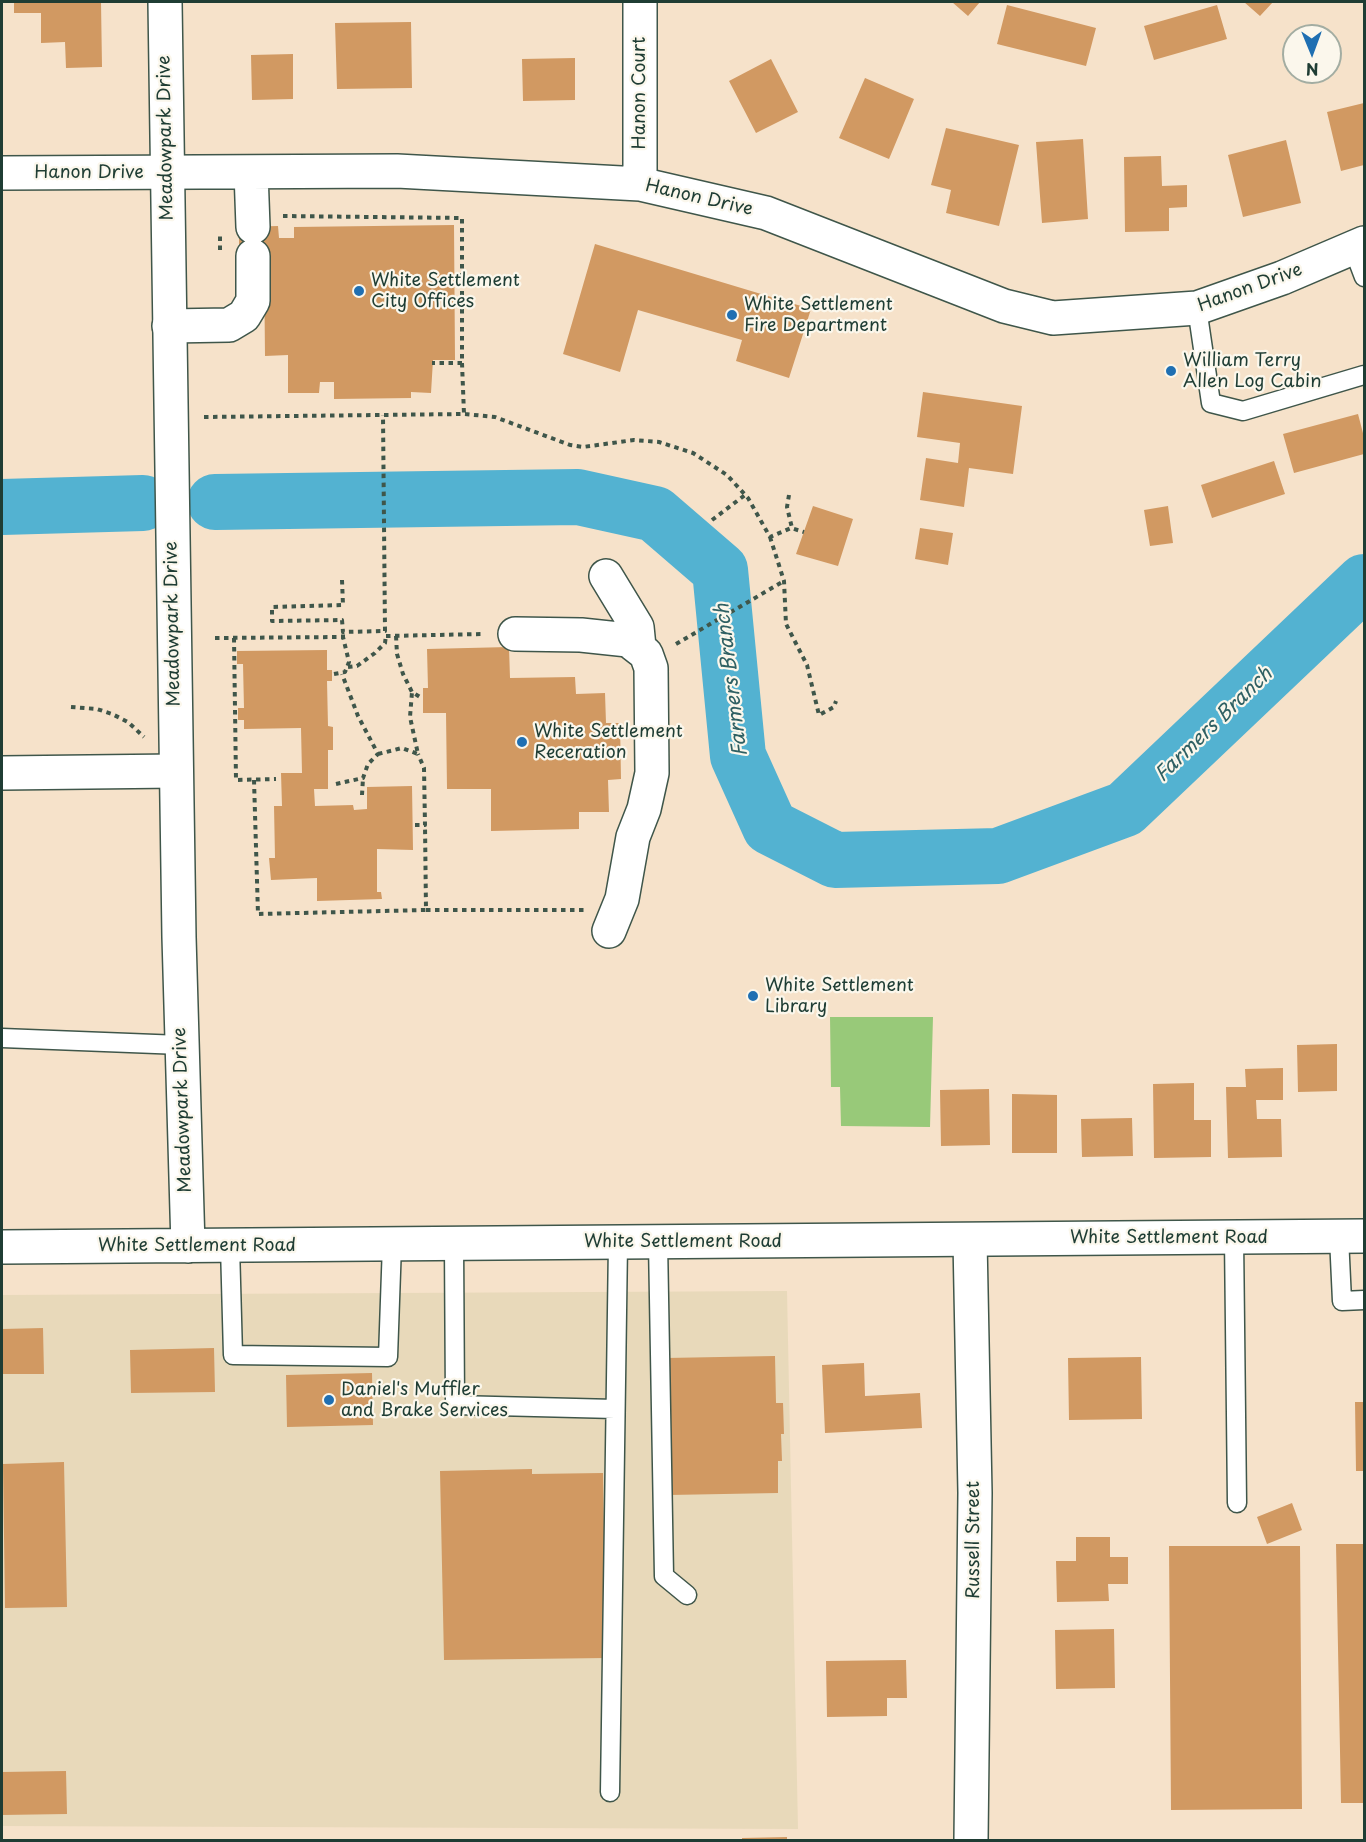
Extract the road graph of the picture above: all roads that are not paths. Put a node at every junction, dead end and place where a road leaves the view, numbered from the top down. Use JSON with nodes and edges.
{"nodes":[{"id":1,"x":165,"y":2,"type":"edge"},
{"id":2,"x":640,"y":2,"type":"edge"},
{"id":3,"x":251,"y":172,"type":"junction"},
{"id":4,"x":2,"y":173,"type":"edge"},
{"id":5,"x":166,"y":173,"type":"junction"},
{"id":6,"x":640,"y":184,"type":"junction"},
{"id":7,"x":1361,"y":256,"type":"edge"},
{"id":8,"x":1197,"y":308,"type":"junction"},
{"id":9,"x":169,"y":326,"type":"junction"},
{"id":10,"x":1365,"y":375,"type":"edge"},
{"id":11,"x":606,"y":576,"type":"dead end"},
{"id":12,"x":515,"y":634,"type":"road end"},
{"id":13,"x":639,"y":647,"type":"junction"},
{"id":14,"x":163,"y":771,"type":"junction"},
{"id":15,"x":2,"y":773,"type":"edge"},
{"id":16,"x":600,"y":920,"type":"road end"},
{"id":17,"x":2,"y":1038,"type":"edge"},
{"id":18,"x":181,"y":1045,"type":"junction"},
{"id":19,"x":1352,"y":1237,"type":"edge"},
{"id":20,"x":1234,"y":1238,"type":"junction"},
{"id":21,"x":970,"y":1239,"type":"junction"},
{"id":22,"x":658,"y":1242,"type":"junction"},
{"id":23,"x":618,"y":1243,"type":"junction"},
{"id":24,"x":392,"y":1244,"type":"junction"},
{"id":25,"x":454,"y":1244,"type":"junction"},
{"id":26,"x":188,"y":1246,"type":"junction"},
{"id":27,"x":230,"y":1246,"type":"junction"},
{"id":28,"x":2,"y":1247,"type":"edge"},
{"id":29,"x":1365,"y":1300,"type":"edge"},
{"id":30,"x":615,"y":1409,"type":"junction"},
{"id":31,"x":1237,"y":1503,"type":"dead end"},
{"id":32,"x":687,"y":1595,"type":"dead end"},
{"id":33,"x":610,"y":1792,"type":"dead end"},
{"id":34,"x":971,"y":1840,"type":"edge"}],
"edges":[{"from":1,"to":5,"type":"street","name":"Meadowpark Drive"},
{"from":2,"to":6,"type":"street","name":"Hanon Court"},
{"from":3,"to":5,"type":"street","name":"Hanon Drive"},
{"from":3,"to":6,"type":"street","name":"Hanon Drive"},
{"from":3,"to":9,"type":"street"},
{"from":4,"to":5,"type":"street","name":"Hanon Drive"},
{"from":5,"to":9,"type":"street","name":"Meadowpark Drive"},
{"from":6,"to":8,"type":"street","name":"Hanon Drive"},
{"from":7,"to":8,"type":"street","name":"Hanon Drive"},
{"from":8,"to":10,"type":"lane"},
{"from":9,"to":14,"type":"street","name":"Meadowpark Drive"},
{"from":11,"to":13,"type":"street"},
{"from":12,"to":13,"type":"street"},
{"from":13,"to":16,"type":"street"},
{"from":14,"to":15,"type":"street"},
{"from":14,"to":18,"type":"street","name":"Meadowpark Drive"},
{"from":17,"to":18,"type":"lane"},
{"from":18,"to":26,"type":"street","name":"Meadowpark Drive"},
{"from":19,"to":20,"type":"street","name":"White Settlement Road"},
{"from":19,"to":29,"type":"lane"},
{"from":20,"to":21,"type":"street","name":"White Settlement Road"},
{"from":20,"to":31,"type":"lane"},
{"from":21,"to":22,"type":"street","name":"White Settlement Road"},
{"from":21,"to":34,"type":"street","name":"Russell Street"},
{"from":22,"to":23,"type":"street","name":"White Settlement Road"},
{"from":22,"to":32,"type":"lane"},
{"from":23,"to":25,"type":"street","name":"White Settlement Road"},
{"from":23,"to":30,"type":"lane"},
{"from":24,"to":25,"type":"street","name":"White Settlement Road"},
{"from":24,"to":27,"type":"street","name":"White Settlement Road"},
{"from":24,"to":27,"type":"lane"},
{"from":25,"to":30,"type":"lane"},
{"from":26,"to":27,"type":"street","name":"White Settlement Road"},
{"from":26,"to":28,"type":"street","name":"White Settlement Road"},
{"from":30,"to":33,"type":"lane"}]}
